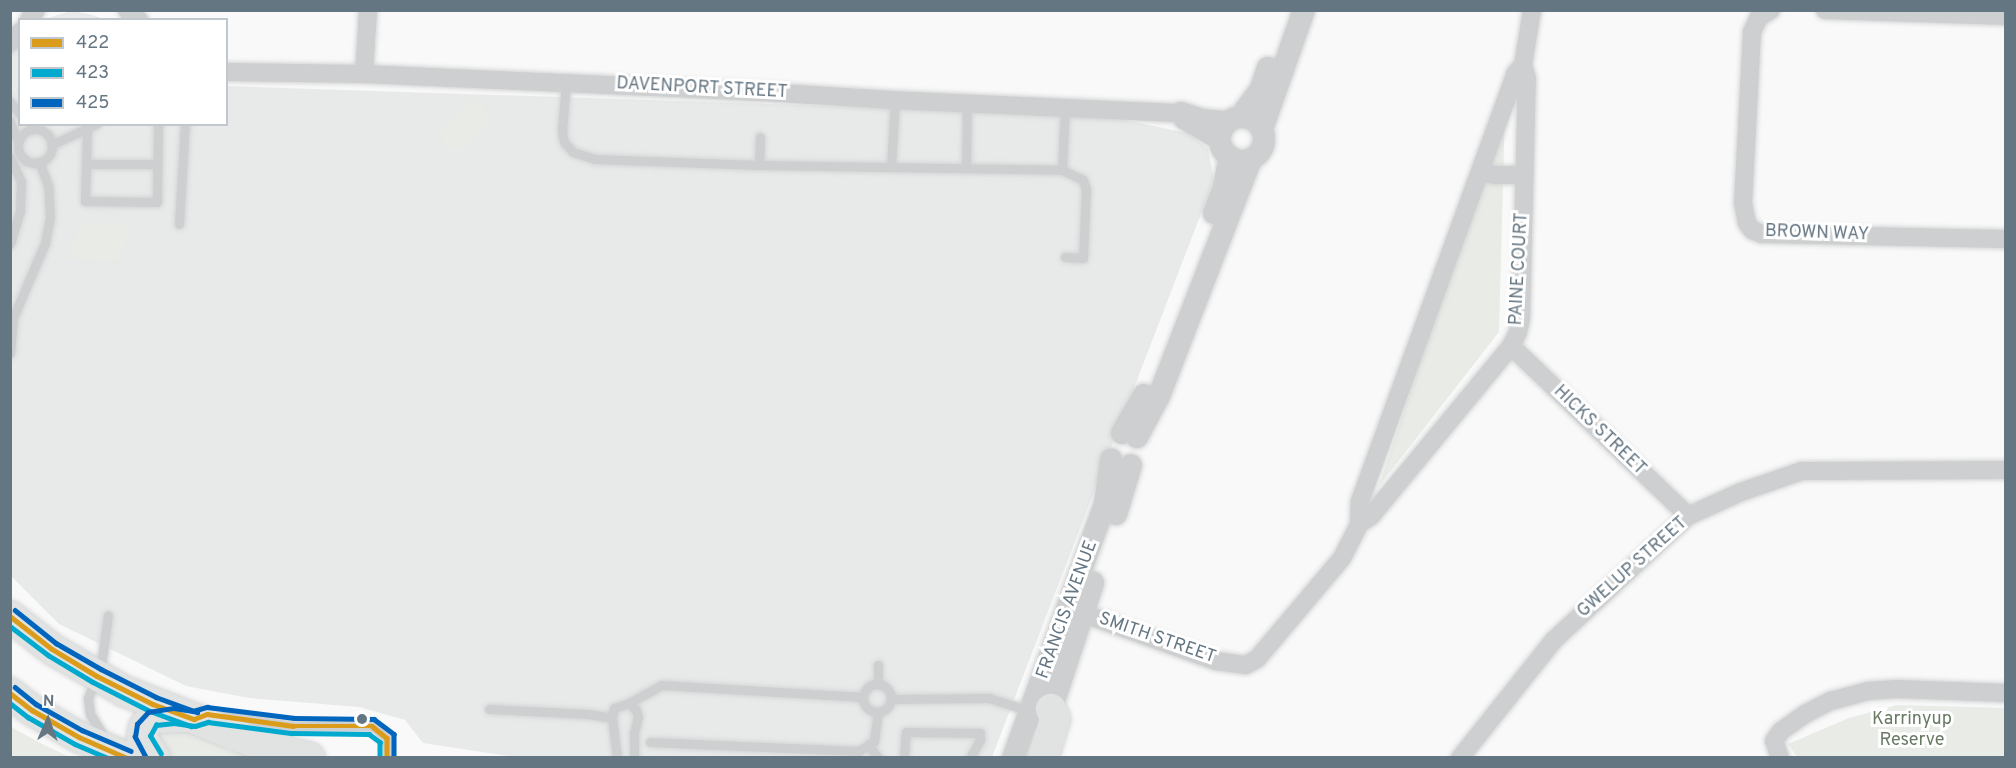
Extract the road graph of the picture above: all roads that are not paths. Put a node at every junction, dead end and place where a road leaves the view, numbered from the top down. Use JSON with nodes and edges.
{"nodes":[{"id":1,"x":368,"y":10,"type":"edge"},
{"id":2,"x":1289,"y":10,"type":"edge"},
{"id":3,"x":1304,"y":10,"type":"edge"},
{"id":4,"x":1532,"y":10,"type":"edge"},
{"id":5,"x":1771,"y":10,"type":"edge"},
{"id":6,"x":1825,"y":10,"type":"edge"},
{"id":7,"x":2006,"y":15,"type":"edge"},
{"id":8,"x":1523,"y":65,"type":"junction"},
{"id":9,"x":228,"y":72,"type":"edge"},
{"id":10,"x":364,"y":74,"type":"junction"},
{"id":11,"x":566,"y":82,"type":"junction"},
{"id":12,"x":895,"y":100,"type":"junction"},
{"id":13,"x":968,"y":103,"type":"junction"},
{"id":14,"x":1065,"y":106,"type":"junction"},
{"id":15,"x":10,"y":122,"type":"edge"},
{"id":16,"x":92,"y":126,"type":"edge"},
{"id":17,"x":158,"y":126,"type":"edge"},
{"id":18,"x":185,"y":126,"type":"edge"},
{"id":19,"x":33,"y":127,"type":"edge"},
{"id":20,"x":87,"y":129,"type":"junction"},
{"id":21,"x":760,"y":137,"type":"dead end"},
{"id":22,"x":1239,"y":137,"type":"junction"},
{"id":23,"x":18,"y":142,"type":"junction"},
{"id":24,"x":51,"y":145,"type":"junction"},
{"id":25,"x":16,"y":157,"type":"edge"},
{"id":26,"x":39,"y":162,"type":"junction"},
{"id":27,"x":86,"y":164,"type":"junction"},
{"id":28,"x":157,"y":164,"type":"junction"},
{"id":29,"x":759,"y":165,"type":"junction"},
{"id":30,"x":891,"y":167,"type":"junction"},
{"id":31,"x":966,"y":168,"type":"junction"},
{"id":32,"x":1062,"y":170,"type":"junction"},
{"id":33,"x":1480,"y":172,"type":"junction"},
{"id":34,"x":1524,"y":175,"type":"junction"},
{"id":35,"x":15,"y":200,"type":"edge"},
{"id":36,"x":179,"y":224,"type":"dead end"},
{"id":37,"x":2006,"y":239,"type":"edge"},
{"id":38,"x":11,"y":241,"type":"edge"},
{"id":39,"x":1065,"y":257,"type":"dead end"},
{"id":40,"x":1511,"y":346,"type":"junction"},
{"id":41,"x":10,"y":353,"type":"edge"},
{"id":42,"x":2006,"y":470,"type":"edge"},
{"id":43,"x":1688,"y":516,"type":"junction"},
{"id":44,"x":1359,"y":524,"type":"junction"},
{"id":45,"x":1076,"y":611,"type":"junction"},
{"id":46,"x":108,"y":615,"type":"dead end"},
{"id":47,"x":10,"y":616,"type":"edge"},
{"id":48,"x":878,"y":665,"type":"dead end"},
{"id":49,"x":1246,"y":665,"type":"joint"},
{"id":50,"x":97,"y":676,"type":"junction"},
{"id":51,"x":878,"y":684,"type":"junction"},
{"id":52,"x":2006,"y":693,"type":"edge"},
{"id":53,"x":863,"y":697,"type":"junction"},
{"id":54,"x":891,"y":699,"type":"junction"},
{"id":55,"x":18,"y":701,"type":"edge"},
{"id":56,"x":629,"y":703,"type":"junction"},
{"id":57,"x":489,"y":709,"type":"dead end"},
{"id":58,"x":1041,"y":710,"type":"junction"},
{"id":59,"x":878,"y":713,"type":"junction"},
{"id":60,"x":612,"y":718,"type":"junction"},
{"id":61,"x":194,"y":719,"type":"junction"},
{"id":62,"x":650,"y":742,"type":"dead end"},
{"id":63,"x":869,"y":746,"type":"junction"},
{"id":64,"x":122,"y":755,"type":"edge"},
{"id":65,"x":155,"y":758,"type":"edge"},
{"id":66,"x":310,"y":758,"type":"edge"},
{"id":67,"x":387,"y":758,"type":"edge"},
{"id":68,"x":617,"y":758,"type":"edge"},
{"id":69,"x":634,"y":758,"type":"edge"},
{"id":70,"x":878,"y":758,"type":"edge"},
{"id":71,"x":904,"y":758,"type":"edge"},
{"id":72,"x":970,"y":758,"type":"edge"},
{"id":73,"x":1013,"y":758,"type":"edge"},
{"id":74,"x":1035,"y":758,"type":"edge"},
{"id":75,"x":1043,"y":758,"type":"edge"},
{"id":76,"x":1460,"y":758,"type":"edge"},
{"id":77,"x":1780,"y":758,"type":"edge"}],
"edges":[{"from":1,"to":10,"type":"street"},
{"from":2,"to":22,"type":"street","name":"FRANCIS AVENUE"},
{"from":3,"to":22,"type":"street","name":"FRANCIS AVENUE"},
{"from":4,"to":8,"type":"street","name":"PAINE COURT"},
{"from":5,"to":37,"type":"street","name":"BROWN WAY"},
{"from":6,"to":7,"type":"street"},
{"from":8,"to":33,"type":"street","name":"PAINE COURT"},
{"from":8,"to":34,"type":"street","name":"PAINE COURT"},
{"from":9,"to":10,"type":"street","name":"DAVENPORT STREET"},
{"from":10,"to":11,"type":"street","name":"DAVENPORT STREET"},
{"from":11,"to":12,"type":"street","name":"DAVENPORT STREET"},
{"from":11,"to":29,"type":"lane"},
{"from":12,"to":13,"type":"street","name":"DAVENPORT STREET"},
{"from":12,"to":30,"type":"lane"},
{"from":13,"to":14,"type":"street","name":"DAVENPORT STREET"},
{"from":13,"to":31,"type":"lane"},
{"from":14,"to":22,"type":"street","name":"DAVENPORT STREET"},
{"from":14,"to":32,"type":"lane"},
{"from":15,"to":23,"type":"lane"},
{"from":16,"to":20,"type":"lane"},
{"from":17,"to":28,"type":"lane"},
{"from":18,"to":36,"type":"lane"},
{"from":19,"to":23,"type":"lane"},
{"from":19,"to":24,"type":"lane"},
{"from":20,"to":24,"type":"lane"},
{"from":20,"to":27,"type":"lane"},
{"from":21,"to":29,"type":"lane"},
{"from":22,"to":45,"type":"street","name":"FRANCIS AVENUE"},
{"from":23,"to":25,"type":"lane"},
{"from":24,"to":26,"type":"lane"},
{"from":25,"to":26,"type":"lane"},
{"from":25,"to":35,"type":"lane"},
{"from":26,"to":41,"type":"lane"},
{"from":27,"to":28,"type":"lane"},
{"from":27,"to":28,"type":"lane"},
{"from":29,"to":30,"type":"lane"},
{"from":30,"to":31,"type":"lane"},
{"from":31,"to":32,"type":"lane"},
{"from":32,"to":39,"type":"lane"},
{"from":33,"to":34,"type":"street"},
{"from":33,"to":44,"type":"street","name":"PAINE COURT"},
{"from":34,"to":40,"type":"street","name":"PAINE COURT"},
{"from":35,"to":38,"type":"lane"},
{"from":40,"to":43,"type":"street","name":"HICKS STREET"},
{"from":40,"to":44,"type":"street","name":"PAINE COURT"},
{"from":42,"to":43,"type":"street","name":"GWELUP STREET"},
{"from":43,"to":76,"type":"street","name":"GWELUP STREET"},
{"from":44,"to":49,"type":"street","name":"PAINE COURT"},
{"from":45,"to":49,"type":"street","name":"SMITH STREET"},
{"from":45,"to":58,"type":"street","name":"FRANCIS AVENUE"},
{"from":46,"to":50,"type":"lane"},
{"from":47,"to":50,"type":"highway"},
{"from":48,"to":51,"type":"lane"},
{"from":50,"to":61,"type":"highway"},
{"from":50,"to":64,"type":"lane"},
{"from":51,"to":53,"type":"lane"},
{"from":51,"to":54,"type":"lane"},
{"from":52,"to":77,"type":"street"},
{"from":53,"to":56,"type":"lane"},
{"from":53,"to":59,"type":"lane"},
{"from":54,"to":58,"type":"lane"},
{"from":54,"to":59,"type":"lane"},
{"from":55,"to":64,"type":"highway"},
{"from":56,"to":60,"type":"lane"},
{"from":56,"to":69,"type":"lane"},
{"from":57,"to":60,"type":"lane"},
{"from":58,"to":73,"type":"street","name":"FRANCIS AVENUE"},
{"from":58,"to":74,"type":"street","name":"FRANCIS AVENUE"},
{"from":58,"to":75,"type":"highway"},
{"from":59,"to":63,"type":"lane"},
{"from":60,"to":68,"type":"lane"},
{"from":61,"to":65,"type":"highway"},
{"from":61,"to":66,"type":"highway"},
{"from":61,"to":67,"type":"lane"},
{"from":62,"to":63,"type":"lane"},
{"from":63,"to":70,"type":"lane"},
{"from":71,"to":72,"type":"lane"}]}
